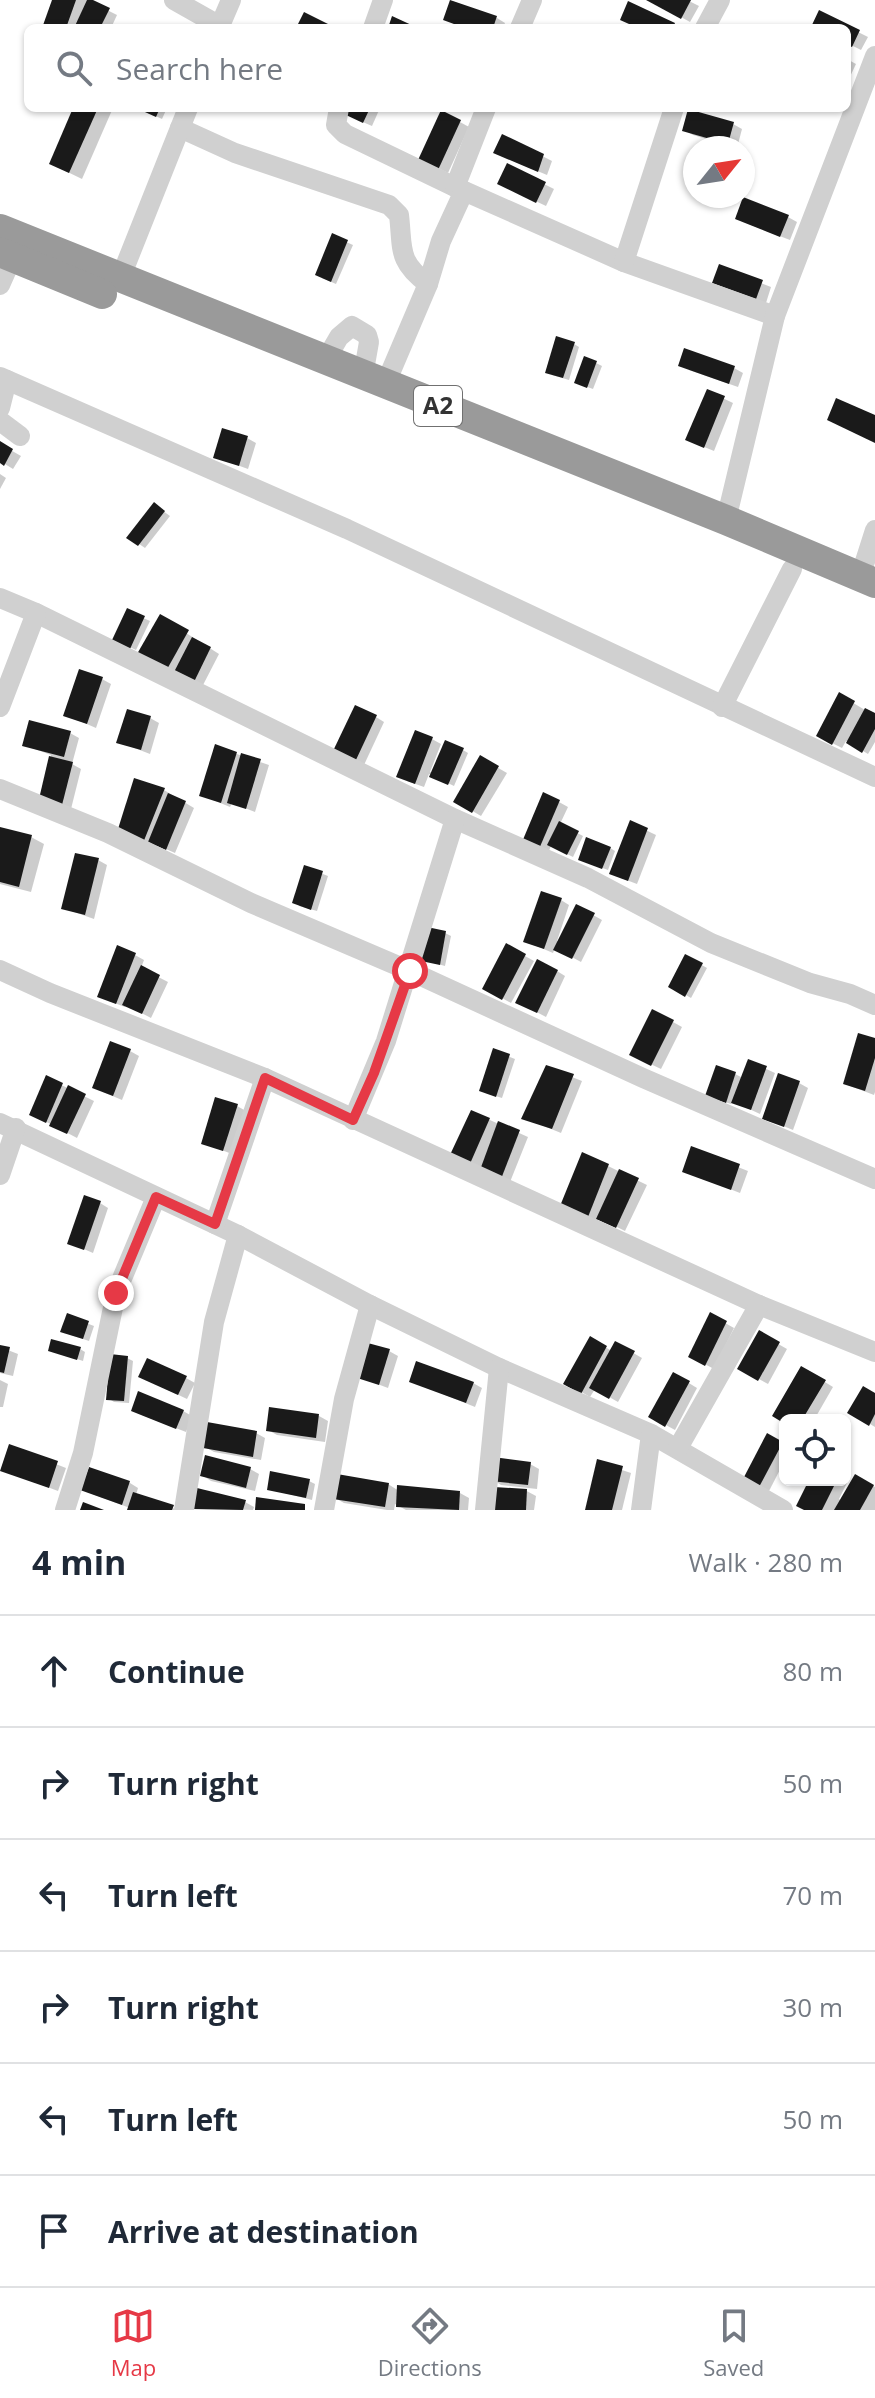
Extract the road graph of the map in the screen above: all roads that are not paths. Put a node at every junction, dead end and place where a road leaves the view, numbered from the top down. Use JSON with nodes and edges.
{"nodes":[{"id":1,"x":174,"y":0,"type":"edge"},
{"id":2,"x":231,"y":0,"type":"edge"},
{"id":3,"x":383,"y":0,"type":"edge"},
{"id":4,"x":532,"y":0,"type":"edge"},
{"id":5,"x":720,"y":0,"type":"edge"},
{"id":6,"x":215,"y":24,"type":"edge"},
{"id":7,"x":221,"y":24,"type":"edge"},
{"id":8,"x":374,"y":24,"type":"edge"},
{"id":9,"x":522,"y":24,"type":"edge"},
{"id":10,"x":707,"y":24,"type":"edge"},
{"id":11,"x":875,"y":56,"type":"edge"},
{"id":12,"x":186,"y":112,"type":"edge"},
{"id":13,"x":338,"y":112,"type":"edge"},
{"id":14,"x":485,"y":112,"type":"edge"},
{"id":15,"x":673,"y":112,"type":"edge"},
{"id":16,"x":180,"y":128,"type":"junction"},
{"id":17,"x":460,"y":189,"type":"junction"},
{"id":18,"x":0,"y":229,"type":"edge"},
{"id":19,"x":624,"y":262,"type":"junction"},
{"id":20,"x":4,"y":265,"type":"edge"},
{"id":21,"x":120,"y":279,"type":"junction"},
{"id":22,"x":428,"y":284,"type":"junction"},
{"id":23,"x":775,"y":316,"type":"junction"},
{"id":24,"x":325,"y":361,"type":"junction"},
{"id":25,"x":4,"y":378,"type":"edge"},
{"id":26,"x":374,"y":380,"type":"junction"},
{"id":27,"x":0,"y":408,"type":"edge"},
{"id":28,"x":0,"y":421,"type":"edge"},
{"id":29,"x":20,"y":436,"type":"dead end"},
{"id":30,"x":726,"y":520,"type":"junction"},
{"id":31,"x":875,"y":530,"type":"edge"},
{"id":32,"x":792,"y":569,"type":"junction"},
{"id":33,"x":868,"y":580,"type":"edge"},
{"id":34,"x":0,"y":598,"type":"edge"},
{"id":35,"x":875,"y":605,"type":"edge"},
{"id":36,"x":36,"y":613,"type":"junction"},
{"id":37,"x":0,"y":707,"type":"edge"},
{"id":38,"x":722,"y":707,"type":"junction"},
{"id":39,"x":875,"y":777,"type":"edge"},
{"id":40,"x":0,"y":789,"type":"edge"},
{"id":41,"x":455,"y":819,"type":"junction"},
{"id":42,"x":0,"y":970,"type":"edge"},
{"id":43,"x":410,"y":971,"type":"junction"},
{"id":44,"x":875,"y":1005,"type":"edge"},
{"id":45,"x":265,"y":1078,"type":"junction"},
{"id":46,"x":353,"y":1120,"type":"junction"},
{"id":47,"x":8,"y":1126,"type":"edge"},
{"id":48,"x":0,"y":1175,"type":"edge"},
{"id":49,"x":875,"y":1179,"type":"edge"},
{"id":50,"x":156,"y":1197,"type":"junction"},
{"id":51,"x":215,"y":1224,"type":"junction"},
{"id":52,"x":238,"y":1235,"type":"junction"},
{"id":53,"x":370,"y":1305,"type":"junction"},
{"id":54,"x":759,"y":1305,"type":"junction"},
{"id":55,"x":875,"y":1352,"type":"edge"},
{"id":56,"x":499,"y":1368,"type":"junction"},
{"id":57,"x":651,"y":1434,"type":"junction"},
{"id":58,"x":678,"y":1448,"type":"junction"},
{"id":59,"x":776,"y":1508,"type":"edge"},
{"id":60,"x":65,"y":1510,"type":"edge"},
{"id":61,"x":184,"y":1510,"type":"edge"},
{"id":62,"x":324,"y":1510,"type":"edge"},
{"id":63,"x":485,"y":1510,"type":"edge"},
{"id":64,"x":641,"y":1510,"type":"edge"}],
"edges":[{"from":1,"to":6,"type":"street"},
{"from":2,"to":7,"type":"street"},
{"from":3,"to":8,"type":"street"},
{"from":4,"to":9,"type":"street"},
{"from":5,"to":10,"type":"street"},
{"from":11,"to":23,"type":"street"},
{"from":12,"to":16,"type":"street"},
{"from":13,"to":17,"type":"street"},
{"from":14,"to":17,"type":"street"},
{"from":15,"to":19,"type":"street"},
{"from":16,"to":21,"type":"street"},
{"from":16,"to":22,"type":"street"},
{"from":17,"to":19,"type":"street"},
{"from":17,"to":22,"type":"street"},
{"from":18,"to":21,"type":"highway","number":"A2"},
{"from":19,"to":23,"type":"street"},
{"from":20,"to":32,"type":"highway","number":"A2"},
{"from":21,"to":24,"type":"highway","number":"A2"},
{"from":22,"to":26,"type":"street"},
{"from":23,"to":30,"type":"street"},
{"from":24,"to":26,"type":"highway","number":"A2"},
{"from":24,"to":26,"type":"street"},
{"from":25,"to":27,"type":"street"},
{"from":25,"to":38,"type":"street"},
{"from":26,"to":30,"type":"highway","number":"A2"},
{"from":28,"to":29,"type":"street"},
{"from":30,"to":33,"type":"highway","number":"A2"},
{"from":31,"to":33,"type":"street"},
{"from":32,"to":35,"type":"highway","number":"A2"},
{"from":32,"to":38,"type":"street"},
{"from":34,"to":36,"type":"street"},
{"from":36,"to":37,"type":"street"},
{"from":36,"to":41,"type":"street"},
{"from":38,"to":39,"type":"street"},
{"from":40,"to":43,"type":"street"},
{"from":41,"to":43,"type":"street"},
{"from":41,"to":44,"type":"street"},
{"from":42,"to":45,"type":"street"},
{"from":43,"to":46,"type":"street"},
{"from":43,"to":49,"type":"street"},
{"from":45,"to":46,"type":"street"},
{"from":45,"to":51,"type":"street"},
{"from":46,"to":54,"type":"street"},
{"from":47,"to":48,"type":"street"},
{"from":47,"to":50,"type":"street"},
{"from":50,"to":51,"type":"street"},
{"from":50,"to":60,"type":"street"},
{"from":51,"to":52,"type":"street"},
{"from":52,"to":53,"type":"street"},
{"from":52,"to":61,"type":"street"},
{"from":53,"to":56,"type":"street"},
{"from":53,"to":62,"type":"street"},
{"from":54,"to":55,"type":"street"},
{"from":54,"to":58,"type":"street"},
{"from":56,"to":57,"type":"street"},
{"from":56,"to":63,"type":"street"},
{"from":57,"to":58,"type":"street"},
{"from":57,"to":64,"type":"street"},
{"from":58,"to":59,"type":"street"}]}
